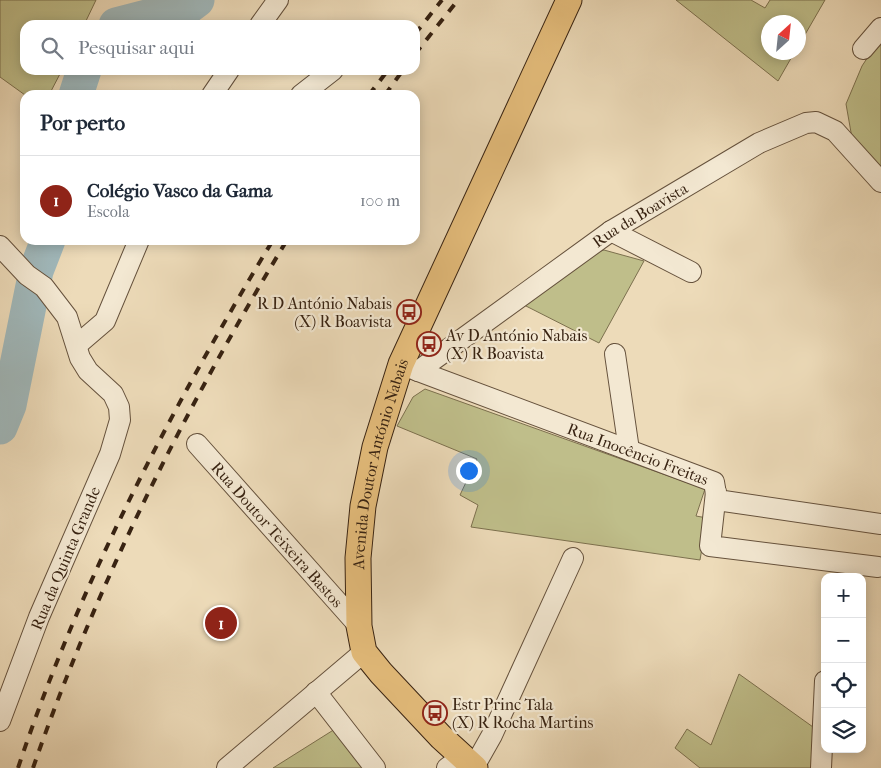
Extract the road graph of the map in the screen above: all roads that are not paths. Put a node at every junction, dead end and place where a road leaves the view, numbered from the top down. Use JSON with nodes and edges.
{"nodes":[{"id":1,"x":278,"y":0,"type":"edge"},
{"id":2,"x":569,"y":0,"type":"edge"},
{"id":3,"x":264,"y":20,"type":"edge"},
{"id":4,"x":881,"y":28,"type":"edge"},
{"id":5,"x":863,"y":49,"type":"dead end"},
{"id":6,"x":226,"y":75,"type":"edge"},
{"id":7,"x":327,"y":75,"type":"edge"},
{"id":8,"x":215,"y":90,"type":"edge"},
{"id":9,"x":307,"y":90,"type":"edge"},
{"id":10,"x":881,"y":182,"type":"edge"},
{"id":11,"x":611,"y":231,"type":"junction"},
{"id":12,"x":137,"y":245,"type":"edge"},
{"id":13,"x":0,"y":246,"type":"edge"},
{"id":14,"x":691,"y":272,"type":"dead end"},
{"id":15,"x":77,"y":345,"type":"junction"},
{"id":16,"x":615,"y":354,"type":"dead end"},
{"id":17,"x":410,"y":367,"type":"junction"},
{"id":18,"x":197,"y":444,"type":"dead end"},
{"id":19,"x":629,"y":450,"type":"junction"},
{"id":20,"x":716,"y":492,"type":"junction"},
{"id":21,"x":881,"y":524,"type":"edge"},
{"id":22,"x":573,"y":558,"type":"dead end"},
{"id":23,"x":878,"y":567,"type":"dead end"},
{"id":24,"x":359,"y":626,"type":"junction"},
{"id":25,"x":364,"y":652,"type":"junction"},
{"id":26,"x":316,"y":692,"type":"junction"},
{"id":27,"x":824,"y":708,"type":"edge"},
{"id":28,"x":0,"y":721,"type":"edge"},
{"id":29,"x":465,"y":765,"type":"edge"},
{"id":30,"x":226,"y":768,"type":"edge"},
{"id":31,"x":375,"y":768,"type":"edge"},
{"id":32,"x":821,"y":768,"type":"edge"}],
"edges":[{"from":1,"to":3,"type":"street"},
{"from":2,"to":17,"type":"main road","name":"Avenida Doutor António Nabais"},
{"from":4,"to":5,"type":"street"},
{"from":6,"to":8,"type":"street"},
{"from":7,"to":9,"type":"street"},
{"from":10,"to":11,"type":"street","name":"Rua da Boavista"},
{"from":11,"to":14,"type":"street"},
{"from":11,"to":17,"type":"street","name":"Rua da Boavista"},
{"from":12,"to":15,"type":"street"},
{"from":13,"to":15,"type":"street"},
{"from":15,"to":28,"type":"street","name":"Rua da Quinta Grande"},
{"from":16,"to":19,"type":"street"},
{"from":17,"to":19,"type":"street","name":"Rua Inocêncio Freitas"},
{"from":17,"to":24,"type":"main road","name":"Avenida Doutor António Nabais"},
{"from":18,"to":24,"type":"street","name":"Rua Doutor Teixeira Bastos"},
{"from":19,"to":20,"type":"street","name":"Rua Inocêncio Freitas"},
{"from":20,"to":21,"type":"street","name":"Rua Inocêncio Freitas"},
{"from":20,"to":23,"type":"street"},
{"from":22,"to":29,"type":"street"},
{"from":24,"to":25,"type":"main road","name":"Avenida Doutor António Nabais"},
{"from":25,"to":26,"type":"street"},
{"from":25,"to":29,"type":"main road","name":"Avenida Doutor António Nabais"},
{"from":26,"to":30,"type":"street"},
{"from":26,"to":31,"type":"street"},
{"from":27,"to":32,"type":"street"}]}
